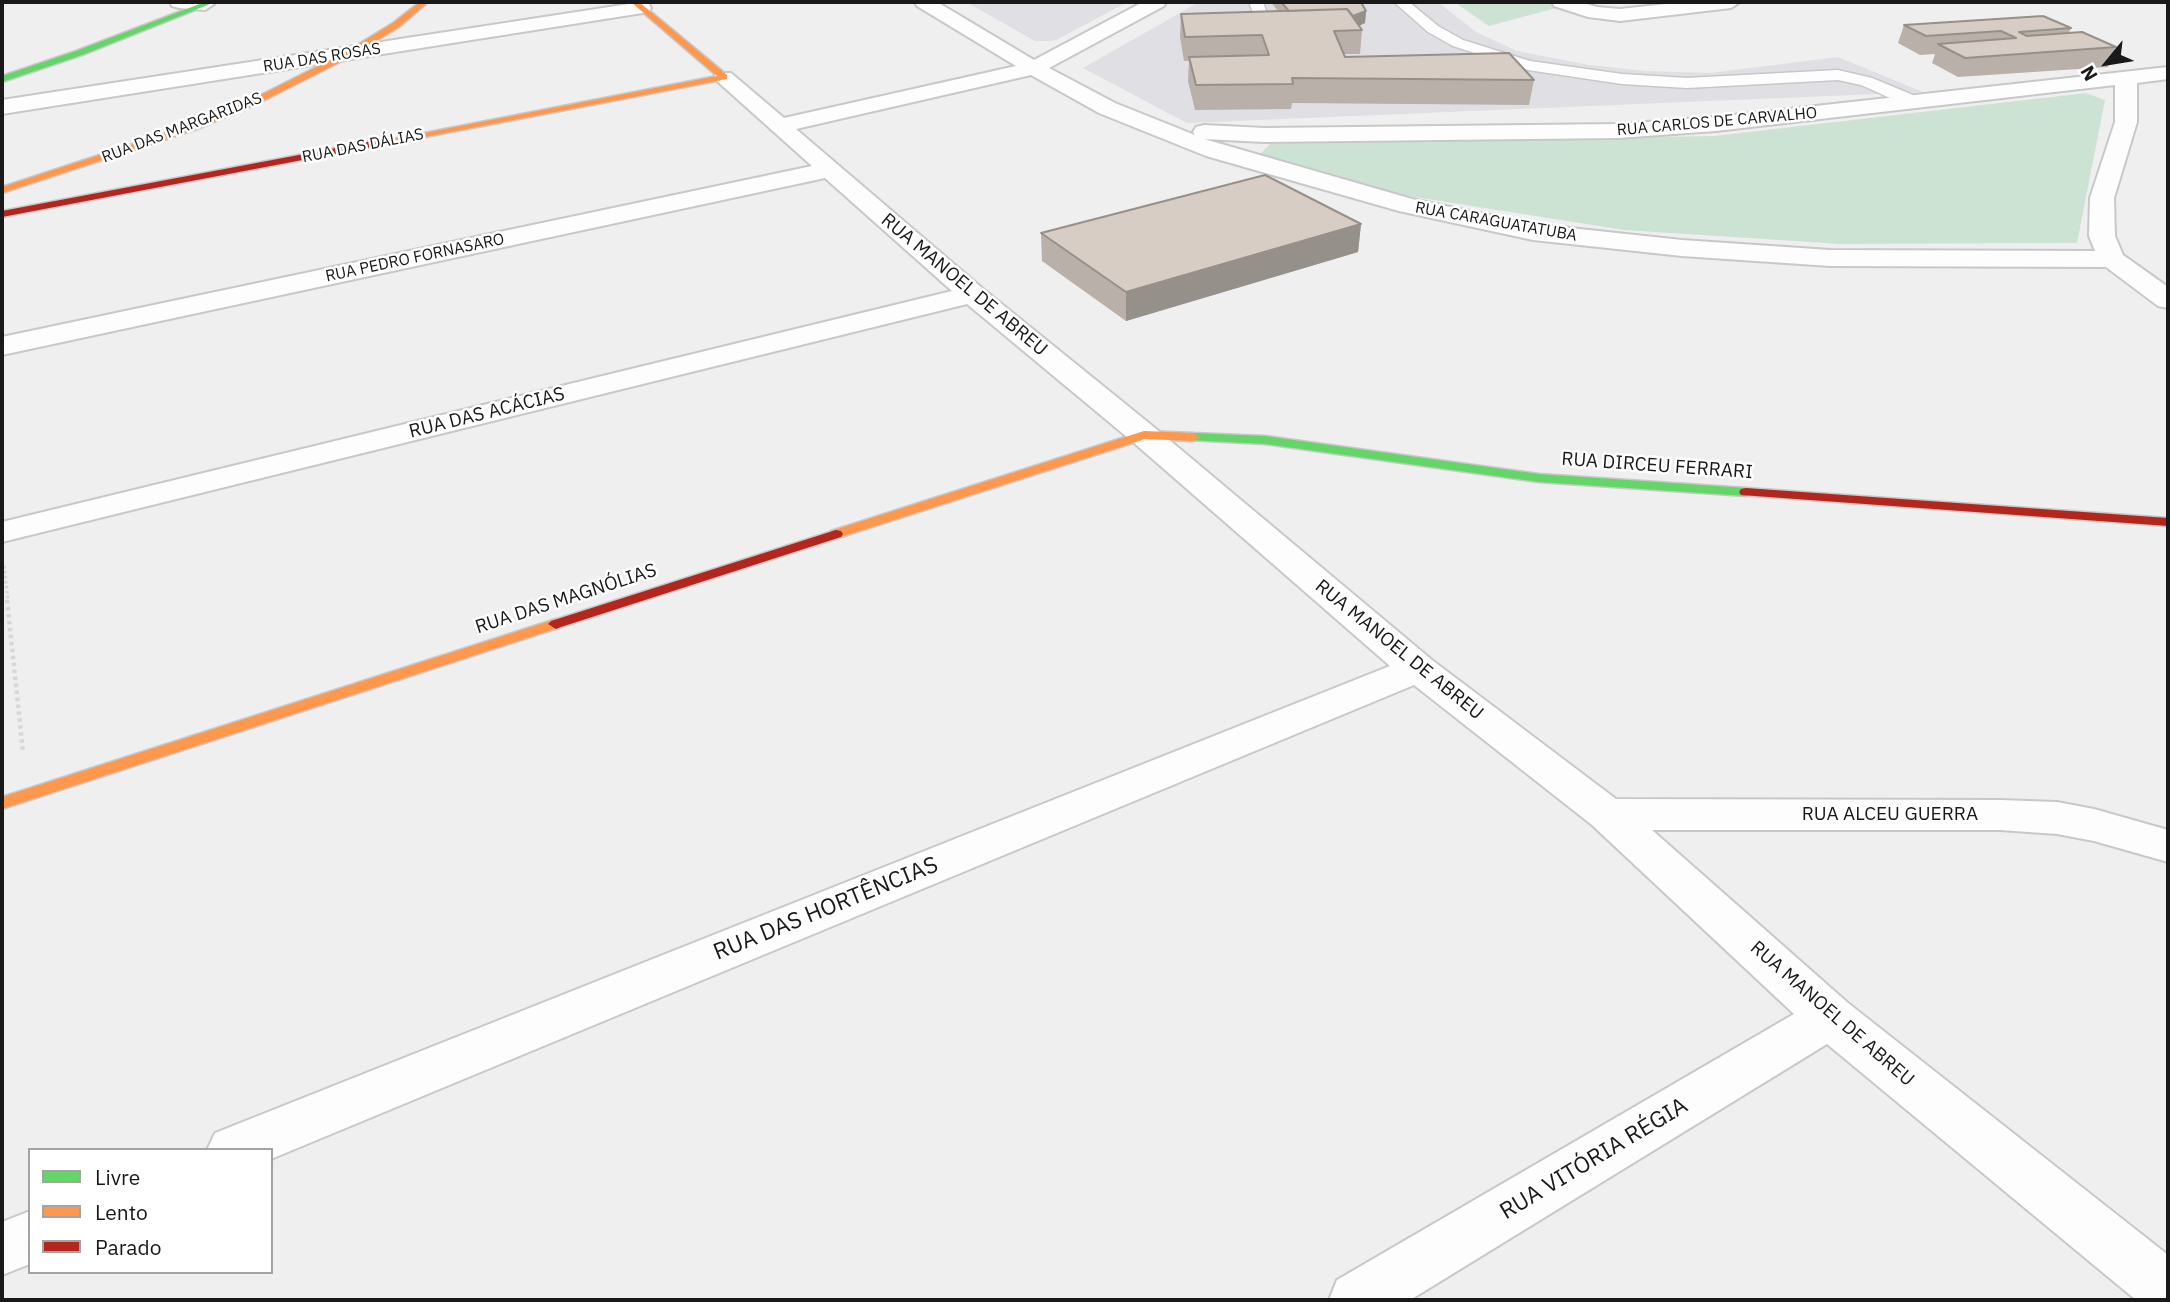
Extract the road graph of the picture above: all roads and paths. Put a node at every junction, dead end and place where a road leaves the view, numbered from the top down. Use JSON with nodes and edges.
{"nodes":[{"id":1,"x":179,"y":2,"type":"edge"},
{"id":2,"x":425,"y":2,"type":"edge"},
{"id":3,"x":924,"y":2,"type":"edge"},
{"id":4,"x":1157,"y":2,"type":"edge"},
{"id":5,"x":1256,"y":2,"type":"edge"},
{"id":6,"x":1401,"y":2,"type":"edge"},
{"id":7,"x":1560,"y":2,"type":"edge"},
{"id":8,"x":1629,"y":2,"type":"edge"},
{"id":9,"x":1731,"y":2,"type":"edge"},
{"id":10,"x":208,"y":3,"type":"edge"},
{"id":11,"x":639,"y":5,"type":"edge"},
{"id":12,"x":1595,"y":13,"type":"junction"},
{"id":13,"x":1264,"y":26,"type":"edge"},
{"id":14,"x":349,"y":54,"type":"junction"},
{"id":15,"x":1034,"y":68,"type":"junction"},
{"id":16,"x":2168,"y":73,"type":"edge"},
{"id":17,"x":2126,"y":77,"type":"junction"},
{"id":18,"x":724,"y":78,"type":"junction"},
{"id":19,"x":2,"y":79,"type":"edge"},
{"id":20,"x":1914,"y":102,"type":"junction"},
{"id":21,"x":2,"y":107,"type":"edge"},
{"id":22,"x":778,"y":126,"type":"junction"},
{"id":23,"x":1163,"y":131,"type":"junction"},
{"id":24,"x":1264,"y":135,"type":"junction"},
{"id":25,"x":1214,"y":150,"type":"junction"},
{"id":26,"x":829,"y":170,"type":"junction"},
{"id":27,"x":2,"y":190,"type":"edge"},
{"id":28,"x":2,"y":214,"type":"edge"},
{"id":29,"x":2112,"y":259,"type":"junction"},
{"id":30,"x":972,"y":294,"type":"junction"},
{"id":31,"x":2168,"y":300,"type":"edge"},
{"id":32,"x":2,"y":346,"type":"edge"},
{"id":33,"x":1144,"y":435,"type":"junction"},
{"id":34,"x":2168,"y":522,"type":"edge"},
{"id":35,"x":2,"y":546,"type":"edge"},
{"id":36,"x":1418,"y":669,"type":"junction"},
{"id":37,"x":28,"y":795,"type":"junction"},
{"id":38,"x":2,"y":803,"type":"edge"},
{"id":39,"x":1607,"y":814,"type":"junction"},
{"id":40,"x":2168,"y":846,"type":"edge"},
{"id":41,"x":1830,"y":1017,"type":"junction"},
{"id":42,"x":239,"y":1148,"type":"edge"},
{"id":43,"x":28,"y":1238,"type":"edge"},
{"id":44,"x":2,"y":1248,"type":"edge"},
{"id":45,"x":2168,"y":1290,"type":"edge"},
{"id":46,"x":1358,"y":1300,"type":"edge"}],
"edges":[{"from":1,"to":10,"type":"street"},
{"from":2,"to":14,"type":"street","name":"RUA DAS MARGARIDAS"},
{"from":3,"to":15,"type":"street","name":"RUA CARAGUATATUBA"},
{"from":4,"to":15,"type":"street"},
{"from":5,"to":13,"type":"lane"},
{"from":6,"to":20,"type":"lane"},
{"from":7,"to":12,"type":"street"},
{"from":8,"to":12,"type":"street"},
{"from":9,"to":12,"type":"street"},
{"from":10,"to":19,"type":"street"},
{"from":11,"to":14,"type":"street","name":"RUA DAS ROSAS"},
{"from":11,"to":18,"type":"street","name":"RUA MANOEL DE ABREU"},
{"from":14,"to":21,"type":"street","name":"RUA DAS ROSAS"},
{"from":14,"to":27,"type":"street","name":"RUA DAS MARGARIDAS"},
{"from":15,"to":22,"type":"street"},
{"from":15,"to":23,"type":"street","name":"RUA CARAGUATATUBA"},
{"from":16,"to":17,"type":"street","name":"RUA CARLOS DE CARVALHO"},
{"from":17,"to":20,"type":"street","name":"RUA CARLOS DE CARVALHO"},
{"from":17,"to":29,"type":"street"},
{"from":18,"to":22,"type":"street","name":"RUA MANOEL DE ABREU"},
{"from":18,"to":28,"type":"street","name":"RUA DAS DÁLIAS"},
{"from":20,"to":24,"type":"street","name":"RUA CARLOS DE CARVALHO"},
{"from":22,"to":26,"type":"street","name":"RUA MANOEL DE ABREU"},
{"from":23,"to":24,"type":"street","name":"RUA CARLOS DE CARVALHO"},
{"from":23,"to":25,"type":"street","name":"RUA CARAGUATATUBA"},
{"from":24,"to":25,"type":"street","name":"RUA CARLOS DE CARVALHO"},
{"from":25,"to":29,"type":"street","name":"RUA CARAGUATATUBA"},
{"from":26,"to":30,"type":"street","name":"RUA MANOEL DE ABREU"},
{"from":26,"to":32,"type":"street","name":"RUA PEDRO FORNASARO"},
{"from":29,"to":31,"type":"street"},
{"from":30,"to":33,"type":"street","name":"RUA MANOEL DE ABREU"},
{"from":30,"to":35,"type":"street","name":"RUA DAS ACÁCIAS"},
{"from":33,"to":34,"type":"street","name":"RUA DIRCEU FERRARI"},
{"from":33,"to":36,"type":"street","name":"RUA MANOEL DE ABREU"},
{"from":33,"to":37,"type":"street","name":"RUA DAS MAGNÓLIAS"},
{"from":35,"to":37,"type":"path"},
{"from":36,"to":39,"type":"street","name":"RUA MANOEL DE ABREU"},
{"from":36,"to":42,"type":"street","name":"RUA DAS HORTÊNCIAS"},
{"from":37,"to":38,"type":"street","name":"RUA DAS MAGNÓLIAS"},
{"from":39,"to":40,"type":"street","name":"RUA ALCEU GUERRA"},
{"from":39,"to":41,"type":"street","name":"RUA MANOEL DE ABREU"},
{"from":41,"to":45,"type":"street","name":"RUA MANOEL DE ABREU"},
{"from":41,"to":46,"type":"street","name":"RUA VITÓRIA RÉGIA"},
{"from":43,"to":44,"type":"street"}]}
